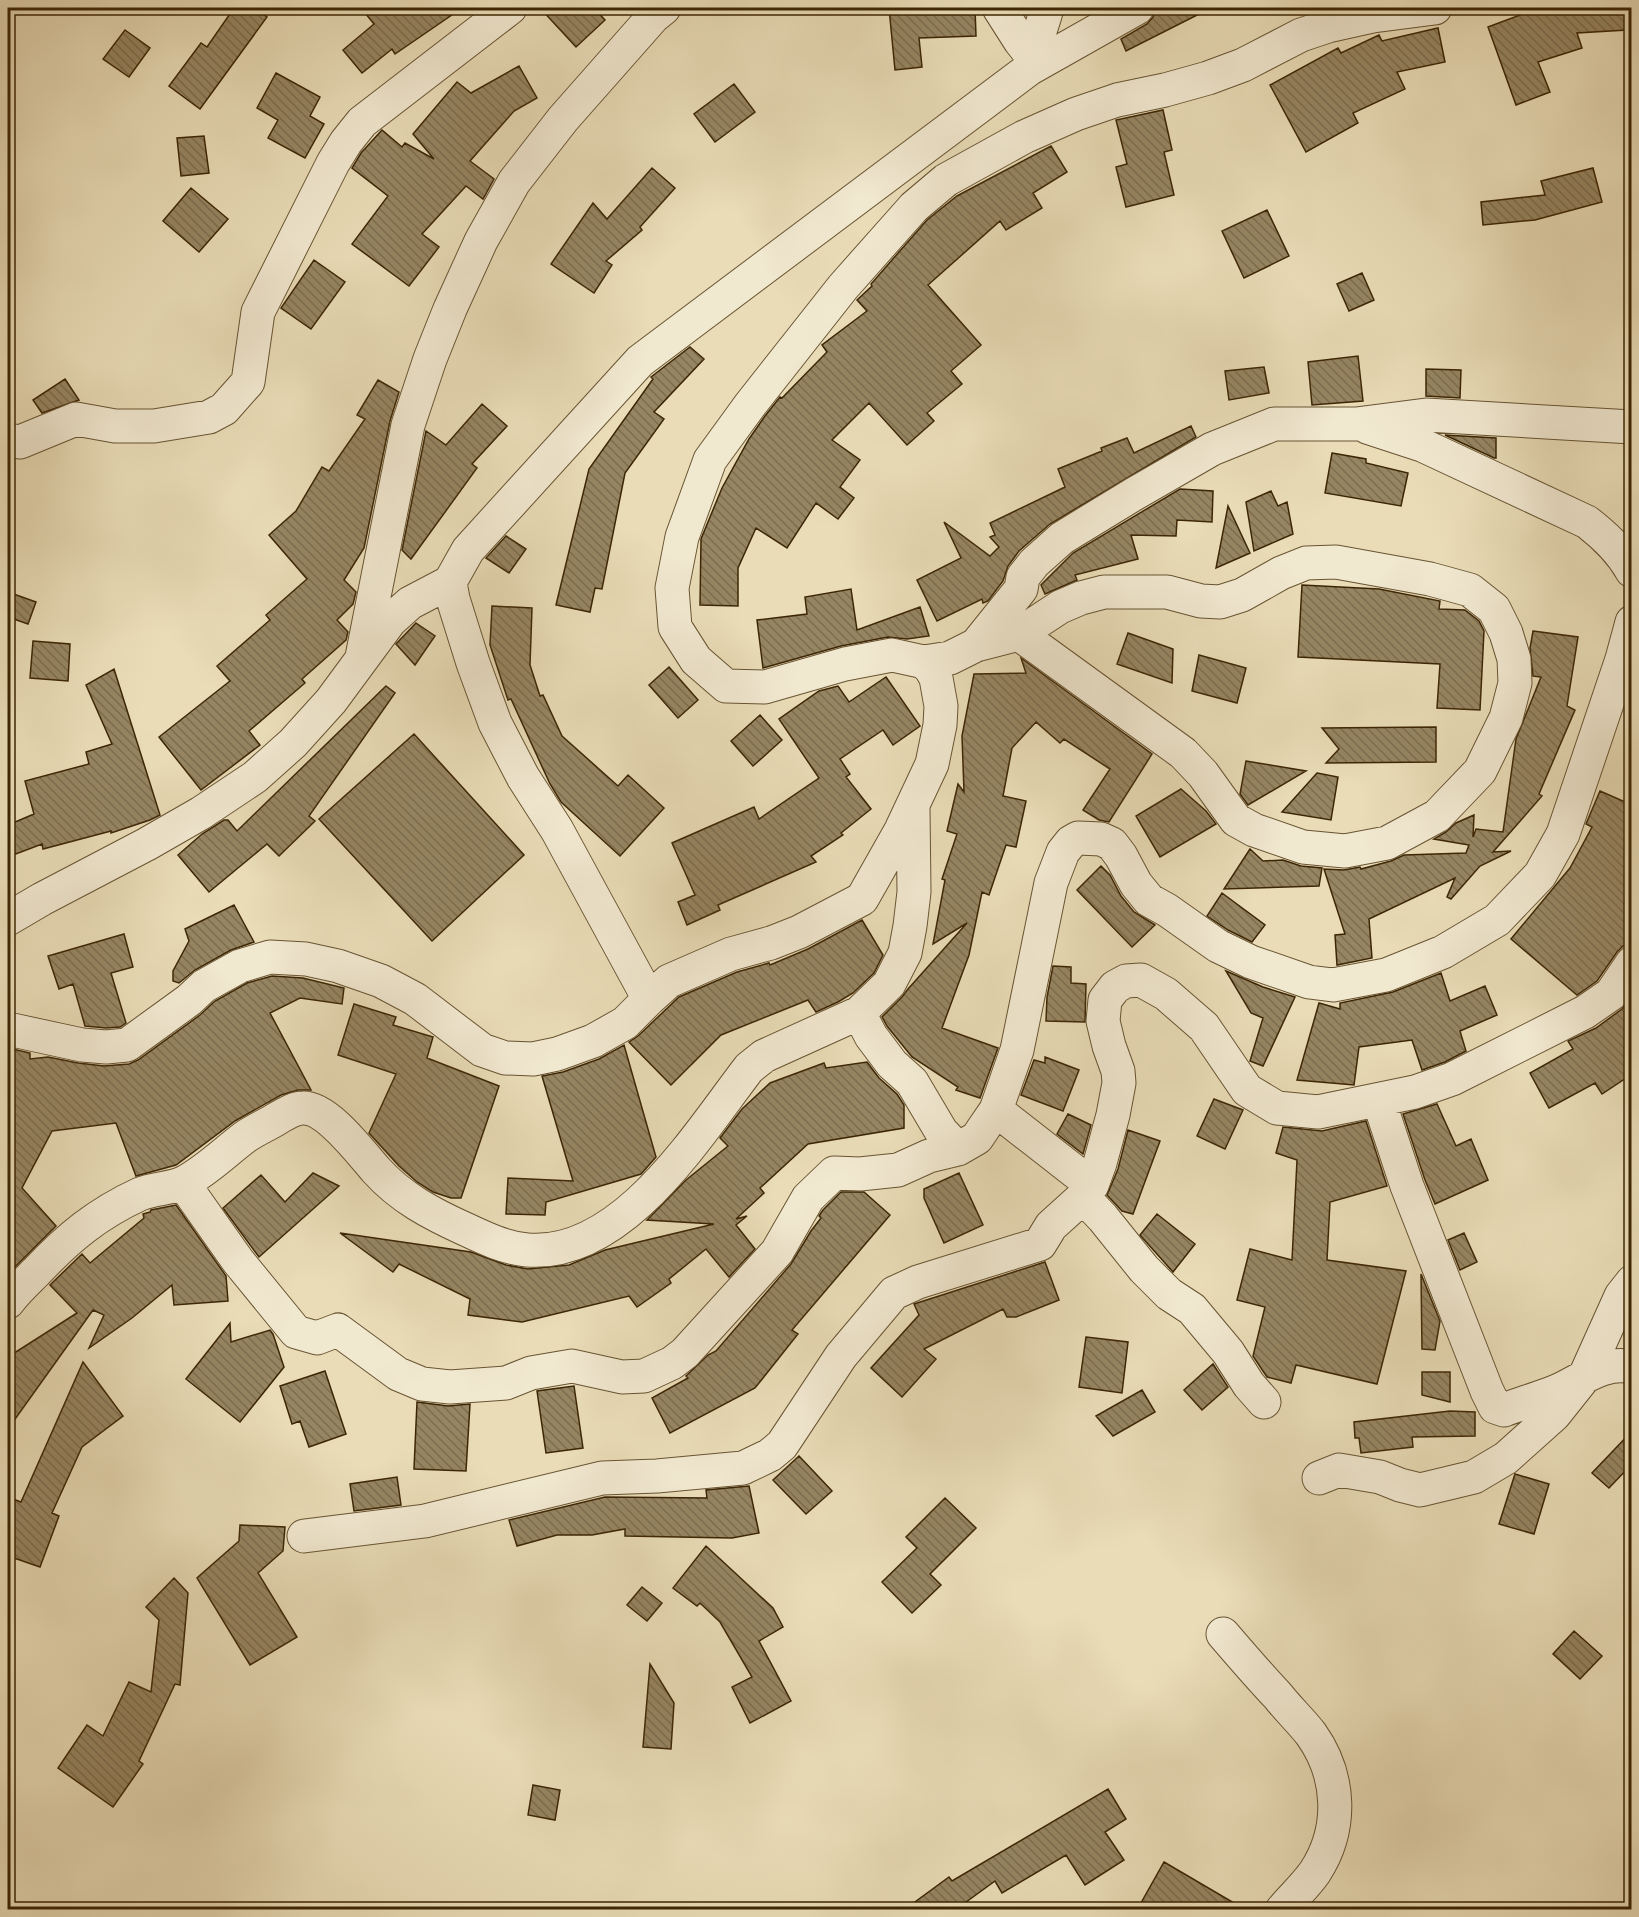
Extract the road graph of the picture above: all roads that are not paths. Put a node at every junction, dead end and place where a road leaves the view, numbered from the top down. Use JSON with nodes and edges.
{"nodes":[{"id":1,"x":510,"y":8,"type":"edge"},
{"id":2,"x":664,"y":8,"type":"edge"},
{"id":3,"x":999,"y":8,"type":"edge"},
{"id":4,"x":1047,"y":8,"type":"edge"},
{"id":5,"x":1137,"y":8,"type":"edge"},
{"id":6,"x":1435,"y":8,"type":"edge"},
{"id":7,"x":1030,"y":62,"type":"junction"},
{"id":8,"x":1356,"y":424,"type":"junction"},
{"id":9,"x":1632,"y":427,"type":"edge"},
{"id":10,"x":8,"y":440,"type":"edge"},
{"id":11,"x":1632,"y":571,"type":"edge"},
{"id":12,"x":450,"y":582,"type":"junction"},
{"id":13,"x":1632,"y":622,"type":"edge"},
{"id":14,"x":1020,"y":634,"type":"junction"},
{"id":15,"x":976,"y":645,"type":"junction"},
{"id":16,"x":362,"y":657,"type":"junction"},
{"id":17,"x":924,"y":662,"type":"junction"},
{"id":18,"x":913,"y":804,"type":"junction"},
{"id":19,"x":8,"y":919,"type":"edge"},
{"id":20,"x":1632,"y":963,"type":"edge"},
{"id":21,"x":649,"y":999,"type":"junction"},
{"id":22,"x":859,"y":1013,"type":"junction"},
{"id":23,"x":8,"y":1029,"type":"edge"},
{"id":24,"x":1379,"y":1101,"type":"junction"},
{"id":25,"x":996,"y":1110,"type":"junction"},
{"id":26,"x":958,"y":1149,"type":"junction"},
{"id":27,"x":183,"y":1184,"type":"junction"},
{"id":28,"x":1088,"y":1191,"type":"junction"},
{"id":29,"x":1632,"y":1282,"type":"edge"},
{"id":30,"x":8,"y":1302,"type":"edge"},
{"id":31,"x":1632,"y":1367,"type":"edge"},
{"id":32,"x":1585,"y":1376,"type":"junction"},
{"id":33,"x":1264,"y":1402,"type":"dead end"},
{"id":34,"x":1319,"y":1478,"type":"dead end"},
{"id":35,"x":304,"y":1536,"type":"dead end"},
{"id":36,"x":1223,"y":1634,"type":"dead end"},
{"id":37,"x":1282,"y":1910,"type":"edge"}],
"edges":[{"from":1,"to":10,"type":"street"},
{"from":2,"to":16,"type":"street"},
{"from":3,"to":7,"type":"street"},
{"from":4,"to":7,"type":"street"},
{"from":5,"to":7,"type":"street"},
{"from":6,"to":17,"type":"street"},
{"from":7,"to":12,"type":"street"},
{"from":8,"to":9,"type":"street"},
{"from":8,"to":11,"type":"street"},
{"from":8,"to":15,"type":"street"},
{"from":12,"to":16,"type":"street"},
{"from":12,"to":21,"type":"street"},
{"from":13,"to":25,"type":"street"},
{"from":14,"to":14,"type":"street"},
{"from":14,"to":15,"type":"street"},
{"from":15,"to":17,"type":"street"},
{"from":16,"to":19,"type":"street"},
{"from":17,"to":18,"type":"street"},
{"from":18,"to":21,"type":"street"},
{"from":18,"to":22,"type":"street"},
{"from":20,"to":24,"type":"street"},
{"from":21,"to":23,"type":"street"},
{"from":22,"to":26,"type":"street"},
{"from":22,"to":27,"type":"street"},
{"from":24,"to":28,"type":"street"},
{"from":24,"to":32,"type":"street"},
{"from":25,"to":26,"type":"street"},
{"from":25,"to":28,"type":"street"},
{"from":26,"to":27,"type":"street"},
{"from":27,"to":30,"type":"street"},
{"from":28,"to":33,"type":"street"},
{"from":28,"to":35,"type":"street"},
{"from":29,"to":32,"type":"street"},
{"from":31,"to":32,"type":"street"},
{"from":32,"to":34,"type":"street"},
{"from":36,"to":37,"type":"street"}]}
